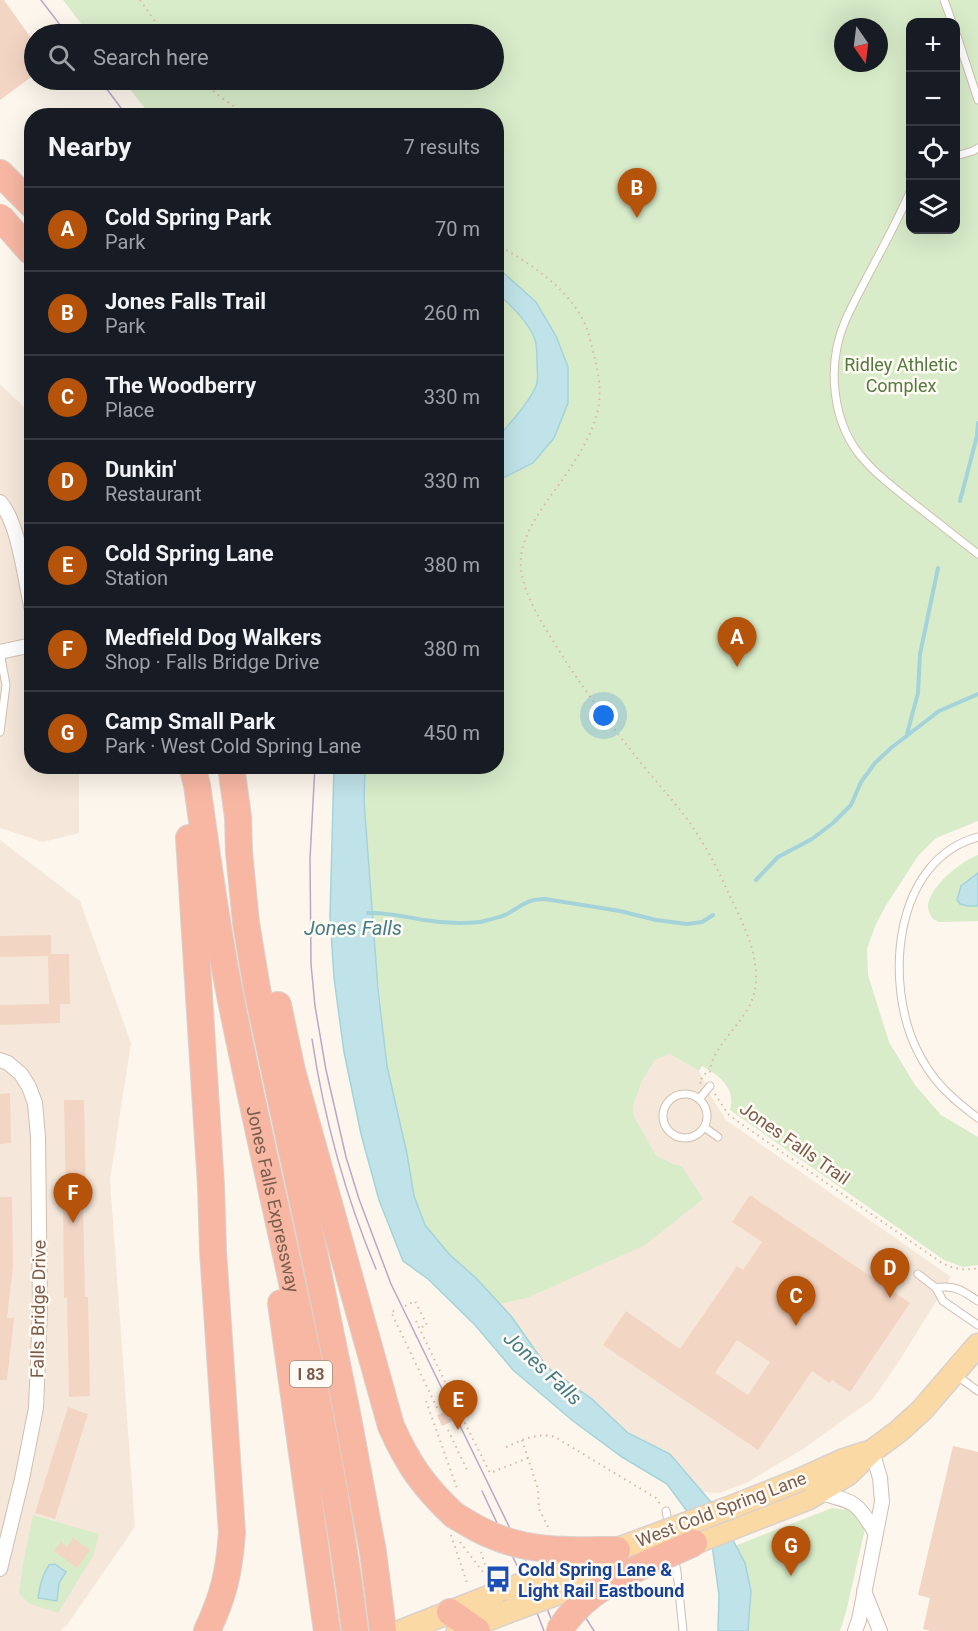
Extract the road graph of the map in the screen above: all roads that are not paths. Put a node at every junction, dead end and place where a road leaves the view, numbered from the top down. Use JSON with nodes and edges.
{"nodes":[{"id":1,"x":944,"y":0,"type":"edge"},
{"id":2,"x":951,"y":18,"type":"edge"},
{"id":3,"x":960,"y":45,"type":"edge"},
{"id":4,"x":978,"y":99,"type":"edge"},
{"id":5,"x":978,"y":148,"type":"edge"},
{"id":6,"x":960,"y":155,"type":"edge"},
{"id":7,"x":0,"y":173,"type":"edge"},
{"id":8,"x":24,"y":197,"type":"edge"},
{"id":9,"x":906,"y":201,"type":"edge"},
{"id":10,"x":0,"y":217,"type":"edge"},
{"id":11,"x":24,"y":244,"type":"edge"},
{"id":12,"x":0,"y":502,"type":"edge"},
{"id":13,"x":978,"y":555,"type":"edge"},
{"id":14,"x":24,"y":573,"type":"edge"},
{"id":15,"x":24,"y":647,"type":"edge"},
{"id":16,"x":0,"y":652,"type":"edge"},
{"id":17,"x":0,"y":725,"type":"edge"},
{"id":18,"x":0,"y":732,"type":"edge"},
{"id":19,"x":188,"y":774,"type":"edge"},
{"id":20,"x":194,"y":774,"type":"edge"},
{"id":21,"x":232,"y":774,"type":"edge"},
{"id":22,"x":238,"y":817,"type":"junction"},
{"id":23,"x":978,"y":837,"type":"edge"},
{"id":24,"x":0,"y":1060,"type":"edge"},
{"id":25,"x":708,"y":1085,"type":"road end"},
{"id":26,"x":699,"y":1099,"type":"junction"},
{"id":27,"x":978,"y":1118,"type":"edge"},
{"id":28,"x":704,"y":1127,"type":"junction"},
{"id":29,"x":259,"y":1130,"type":"junction"},
{"id":30,"x":718,"y":1137,"type":"dead end"},
{"id":31,"x":918,"y":1274,"type":"dead end"},
{"id":32,"x":936,"y":1288,"type":"junction"},
{"id":33,"x":978,"y":1301,"type":"edge"},
{"id":34,"x":978,"y":1325,"type":"edge"},
{"id":35,"x":978,"y":1345,"type":"edge"},
{"id":36,"x":954,"y":1373,"type":"junction"},
{"id":37,"x":978,"y":1391,"type":"edge"},
{"id":38,"x":872,"y":1451,"type":"junction"},
{"id":39,"x":810,"y":1490,"type":"junction"},
{"id":40,"x":666,"y":1511,"type":"road end"},
{"id":41,"x":875,"y":1532,"type":"junction"},
{"id":42,"x":694,"y":1544,"type":"junction"},
{"id":43,"x":617,"y":1550,"type":"junction"},
{"id":44,"x":0,"y":1569,"type":"edge"},
{"id":45,"x":864,"y":1591,"type":"junction"},
{"id":46,"x":473,"y":1611,"type":"edge"},
{"id":47,"x":383,"y":1626,"type":"edge"},
{"id":48,"x":207,"y":1631,"type":"edge"},
{"id":49,"x":327,"y":1631,"type":"edge"},
{"id":50,"x":355,"y":1631,"type":"edge"},
{"id":51,"x":402,"y":1631,"type":"edge"},
{"id":52,"x":560,"y":1631,"type":"edge"},
{"id":53,"x":683,"y":1631,"type":"edge"},
{"id":54,"x":855,"y":1631,"type":"edge"},
{"id":55,"x":879,"y":1631,"type":"edge"}],
"edges":[{"from":1,"to":2,"type":"lane"},
{"from":3,"to":4,"type":"lane"},
{"from":5,"to":6,"type":"lane"},
{"from":7,"to":8,"type":"highway"},
{"from":9,"to":13,"type":"lane"},
{"from":10,"to":11,"type":"highway","bridge":true},
{"from":12,"to":14,"type":"street"},
{"from":15,"to":16,"type":"street"},
{"from":16,"to":17,"type":"lane"},
{"from":17,"to":18,"type":"lane"},
{"from":19,"to":48,"type":"highway"},
{"from":20,"to":29,"type":"highway","name":"Jones Falls Expressway","number":"I 83"},
{"from":21,"to":22,"type":"highway","name":"Jones Falls Expressway","number":"I 83"},
{"from":22,"to":43,"type":"highway","bridge":true},
{"from":22,"to":47,"type":"highway","name":"Jones Falls Expressway","number":"I 83"},
{"from":23,"to":27,"type":"lane"},
{"from":24,"to":44,"type":"street","name":"Falls Bridge Drive"},
{"from":25,"to":26,"type":"lane"},
{"from":26,"to":28,"type":"lane"},
{"from":26,"to":28,"type":"lane"},
{"from":28,"to":30,"type":"lane"},
{"from":29,"to":49,"type":"highway"},
{"from":29,"to":50,"type":"highway","name":"Jones Falls Expressway","number":"I 83"},
{"from":31,"to":32,"type":"lane"},
{"from":32,"to":33,"type":"lane"},
{"from":32,"to":34,"type":"lane"},
{"from":35,"to":36,"type":"main road","name":"West Cold Spring Lane"},
{"from":36,"to":37,"type":"lane"},
{"from":36,"to":38,"type":"main road","name":"West Cold Spring Lane"},
{"from":38,"to":39,"type":"main road","name":"West Cold Spring Lane"},
{"from":38,"to":41,"type":"street"},
{"from":39,"to":41,"type":"street"},
{"from":39,"to":42,"type":"main road","name":"West Cold Spring Lane"},
{"from":39,"to":43,"type":"main road","name":"West Cold Spring Lane","bridge":true},
{"from":40,"to":53,"type":"lane"},
{"from":41,"to":45,"type":"street"},
{"from":42,"to":46,"type":"main road","name":"West Cold Spring Lane","bridge":true},
{"from":42,"to":52,"type":"highway","bridge":true},
{"from":43,"to":46,"type":"main road","name":"West Cold Spring Lane","bridge":true},
{"from":45,"to":54,"type":"street"},
{"from":45,"to":55,"type":"street"},
{"from":46,"to":51,"type":"main road","name":"West Cold Spring Lane"}]}
